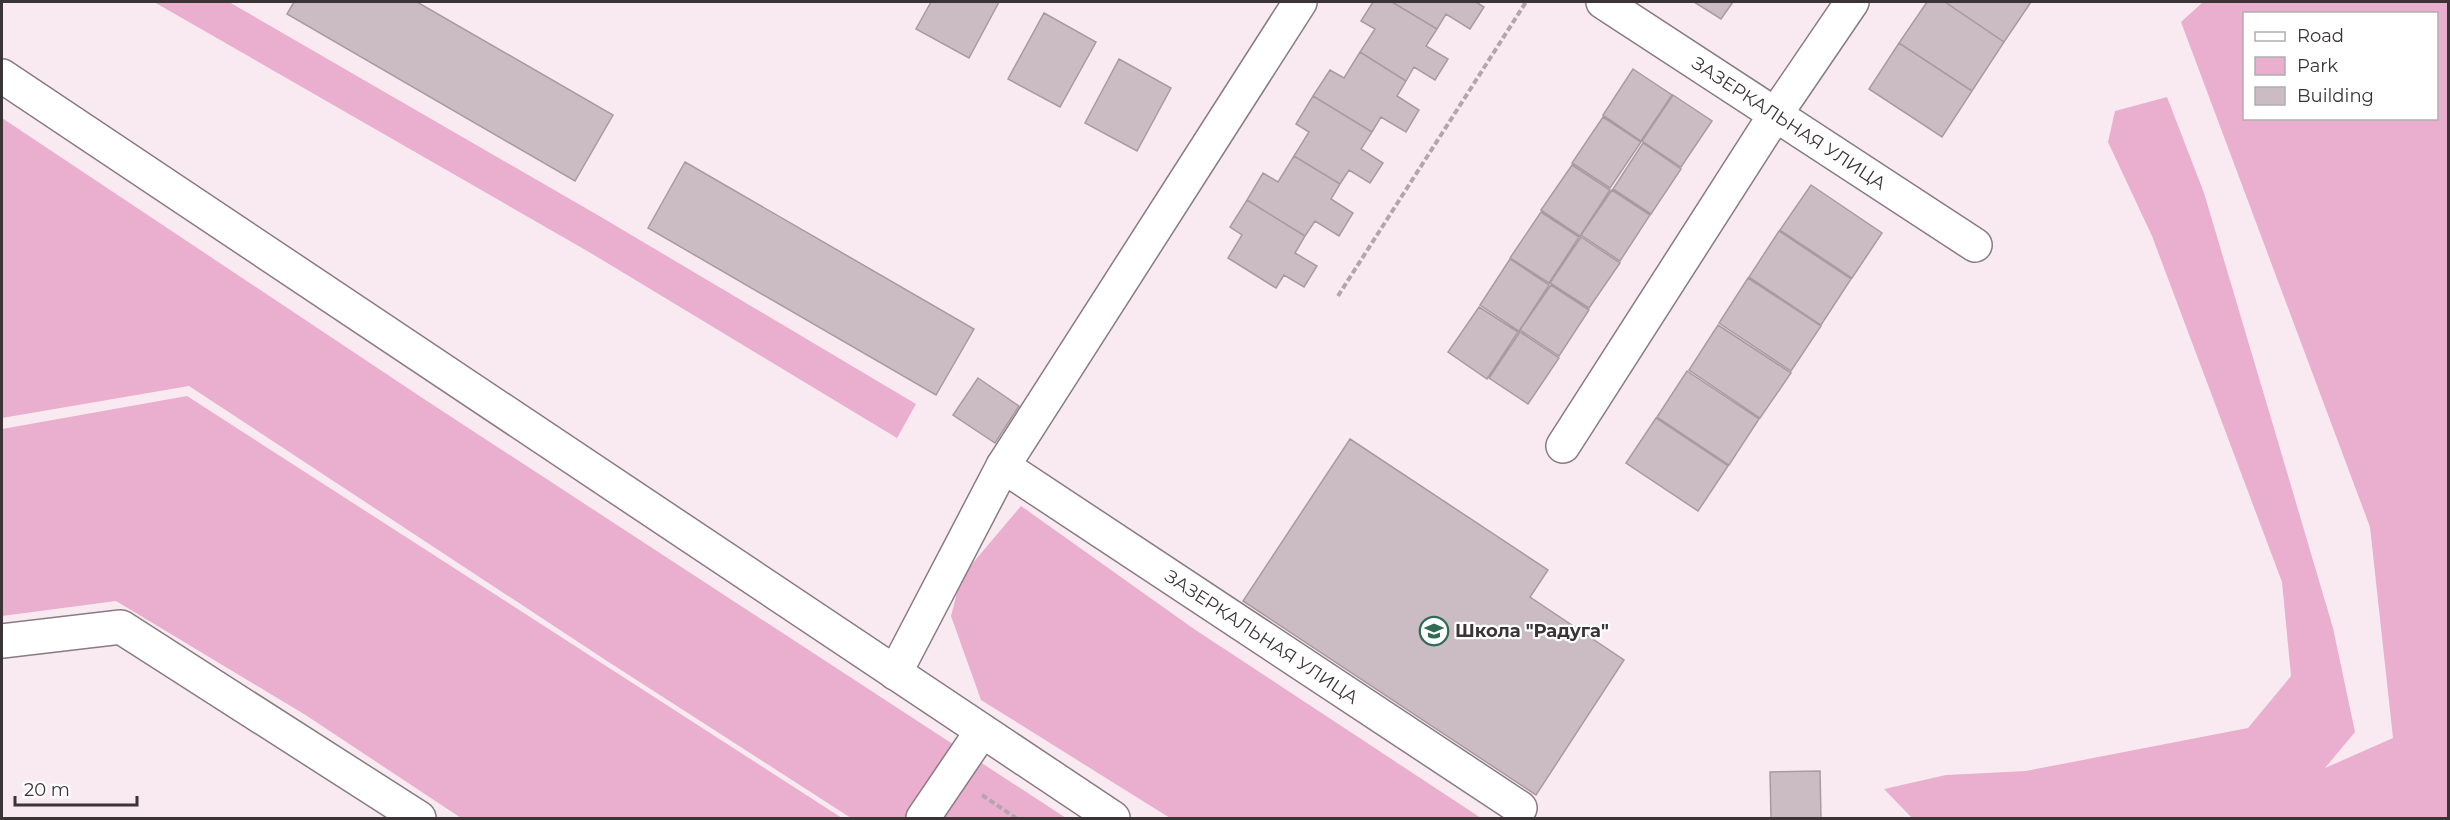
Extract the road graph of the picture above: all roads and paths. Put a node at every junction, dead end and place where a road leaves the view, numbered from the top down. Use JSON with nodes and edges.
{"nodes":[{"id":1,"x":1300,"y":2,"type":"edge"},
{"id":2,"x":1526,"y":2,"type":"edge"},
{"id":3,"x":1603,"y":2,"type":"edge"},
{"id":4,"x":1852,"y":2,"type":"edge"},
{"id":5,"x":2,"y":76,"type":"edge"},
{"id":6,"x":1775,"y":115,"type":"junction"},
{"id":7,"x":1975,"y":245,"type":"dead end"},
{"id":8,"x":1338,"y":296,"type":"dead end"},
{"id":9,"x":1563,"y":446,"type":"dead end"},
{"id":10,"x":1003,"y":466,"type":"junction"},
{"id":11,"x":2,"y":641,"type":"edge"},
{"id":12,"x":895,"y":673,"type":"junction"},
{"id":13,"x":982,"y":731,"type":"junction"},
{"id":14,"x":1520,"y":808,"type":"dead end"},
{"id":15,"x":419,"y":819,"type":"edge"},
{"id":16,"x":923,"y":819,"type":"edge"},
{"id":17,"x":1113,"y":819,"type":"edge"}],
"edges":[{"from":1,"to":10,"type":"street"},
{"from":2,"to":8,"type":"path"},
{"from":3,"to":6,"type":"street","name":"ЗАЗЕРКАЛЬНАЯ УЛИЦА"},
{"from":4,"to":6,"type":"street"},
{"from":5,"to":12,"type":"street"},
{"from":6,"to":7,"type":"street","name":"ЗАЗЕРКАЛЬНАЯ УЛИЦА"},
{"from":6,"to":9,"type":"street"},
{"from":10,"to":12,"type":"street"},
{"from":10,"to":14,"type":"street","name":"ЗАЗЕРКАЛЬНАЯ УЛИЦА"},
{"from":11,"to":15,"type":"street"},
{"from":12,"to":13,"type":"street"},
{"from":13,"to":16,"type":"street"},
{"from":13,"to":17,"type":"street"}]}
